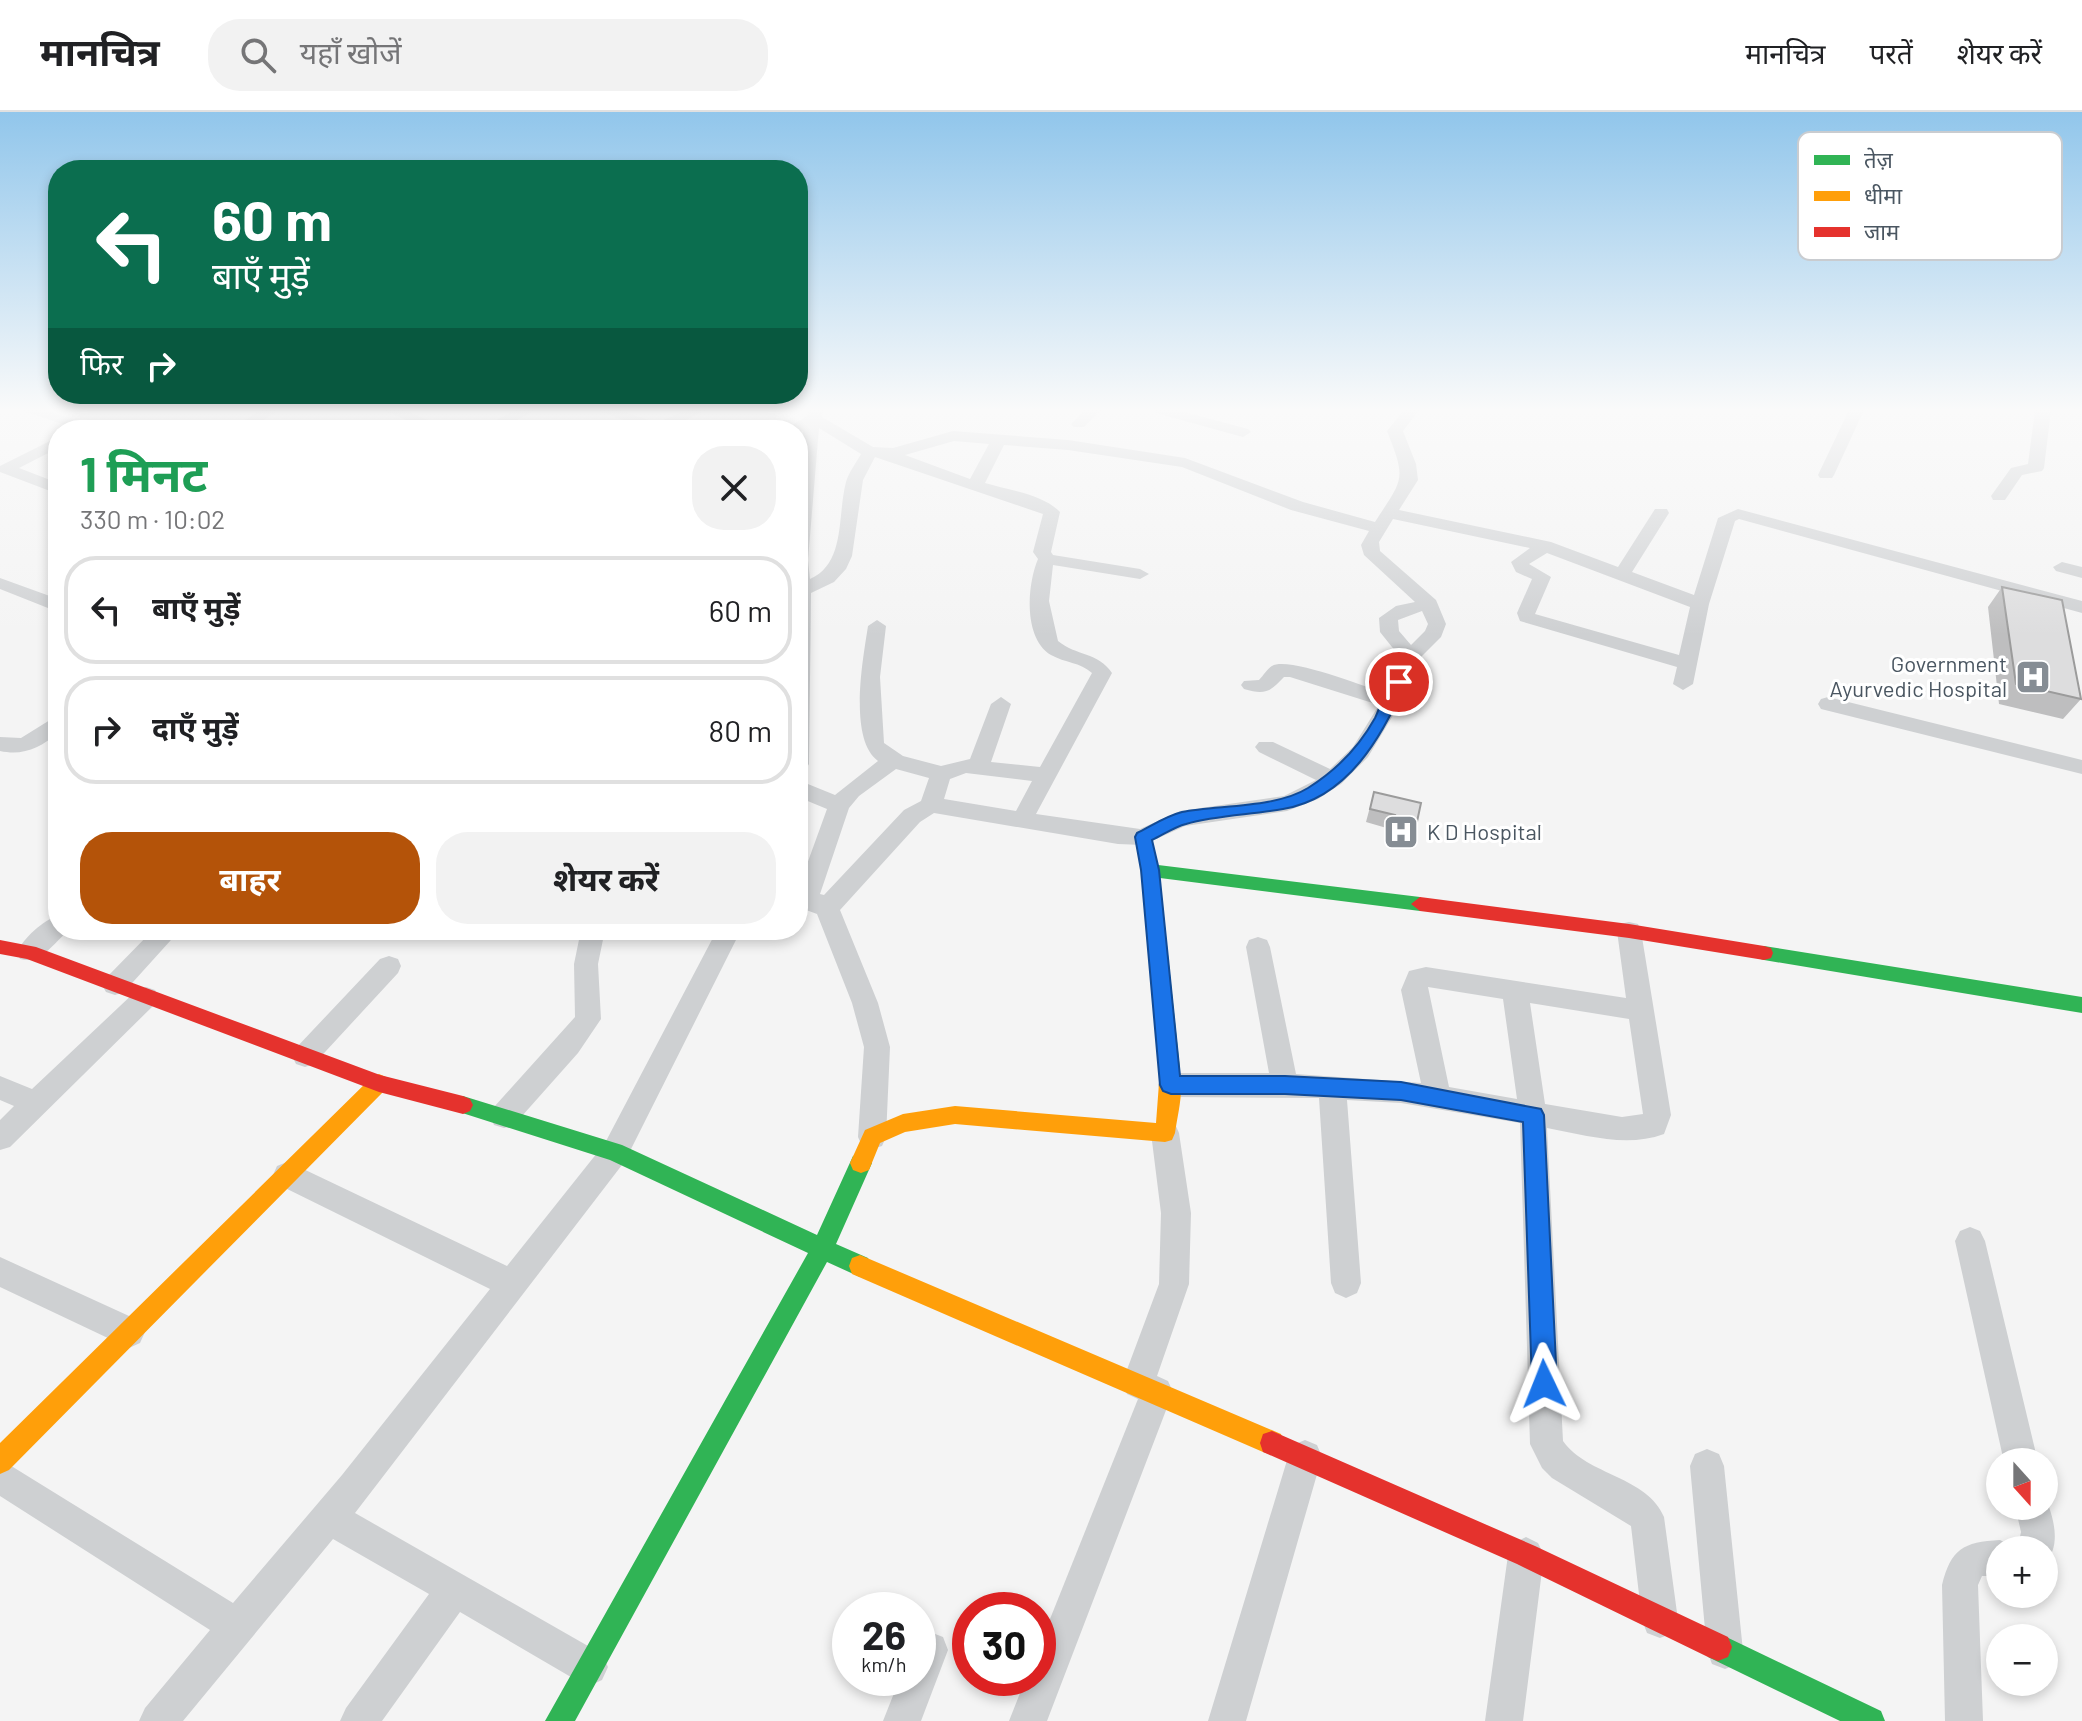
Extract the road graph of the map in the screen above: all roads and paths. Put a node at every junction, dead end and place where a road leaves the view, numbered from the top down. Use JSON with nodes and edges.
{"nodes":[{"id":1,"x":854,"y":485,"type":"edge"},
{"id":2,"x":1243,"y":485,"type":"edge"},
{"id":3,"x":1407,"y":485,"type":"edge"},
{"id":4,"x":2006,"y":485,"type":"edge"},
{"id":5,"x":975,"y":486,"type":"edge"},
{"id":6,"x":1999,"y":496,"type":"dead end"},
{"id":7,"x":1661,"y":513,"type":"dead end"},
{"id":8,"x":1384,"y":521,"type":"junction"},
{"id":9,"x":1545,"y":546,"type":"junction"},
{"id":10,"x":1047,"y":559,"type":"junction"},
{"id":11,"x":2062,"y":567,"type":"dead end"},
{"id":12,"x":2082,"y":573,"type":"edge"},
{"id":13,"x":1140,"y":574,"type":"dead end"},
{"id":14,"x":1622,"y":574,"type":"junction"},
{"id":15,"x":808,"y":587,"type":"edge"},
{"id":16,"x":4,"y":589,"type":"edge"},
{"id":17,"x":48,"y":603,"type":"edge"},
{"id":18,"x":1429,"y":604,"type":"junction"},
{"id":19,"x":1700,"y":604,"type":"junction"},
{"id":20,"x":2082,"y":607,"type":"edge"},
{"id":21,"x":877,"y":626,"type":"dead end"},
{"id":22,"x":1410,"y":657,"type":"junction"},
{"id":23,"x":1251,"y":685,"type":"dead end"},
{"id":24,"x":1391,"y":702,"type":"junction"},
{"id":25,"x":1001,"y":704,"type":"dead end"},
{"id":26,"x":1828,"y":704,"type":"dead end"},
{"id":27,"x":48,"y":730,"type":"edge"},
{"id":28,"x":0,"y":744,"type":"edge"},
{"id":29,"x":1266,"y":747,"type":"dead end"},
{"id":30,"x":894,"y":760,"type":"junction"},
{"id":31,"x":978,"y":767,"type":"junction"},
{"id":32,"x":2082,"y":767,"type":"edge"},
{"id":33,"x":941,"y":774,"type":"junction"},
{"id":34,"x":1045,"y":775,"type":"junction"},
{"id":35,"x":1333,"y":779,"type":"junction"},
{"id":36,"x":808,"y":792,"type":"edge"},
{"id":37,"x":839,"y":805,"type":"junction"},
{"id":38,"x":931,"y":805,"type":"junction"},
{"id":39,"x":1022,"y":820,"type":"junction"},
{"id":40,"x":1143,"y":837,"type":"junction"},
{"id":41,"x":1150,"y":870,"type":"junction"},
{"id":42,"x":811,"y":902,"type":"edge"},
{"id":43,"x":1629,"y":931,"type":"junction"},
{"id":44,"x":48,"y":934,"type":"edge"},
{"id":45,"x":158,"y":940,"type":"edge"},
{"id":46,"x":591,"y":940,"type":"edge"},
{"id":47,"x":724,"y":940,"type":"edge"},
{"id":48,"x":0,"y":947,"type":"edge"},
{"id":49,"x":1258,"y":947,"type":"dead end"},
{"id":50,"x":29,"y":952,"type":"junction"},
{"id":51,"x":389,"y":966,"type":"dead end"},
{"id":52,"x":115,"y":985,"type":"junction"},
{"id":53,"x":1515,"y":991,"type":"junction"},
{"id":54,"x":146,"y":997,"type":"junction"},
{"id":55,"x":2082,"y":1005,"type":"edge"},
{"id":56,"x":1639,"y":1010,"type":"junction"},
{"id":57,"x":305,"y":1056,"type":"junction"},
{"id":58,"x":379,"y":1083,"type":"junction"},
{"id":59,"x":1171,"y":1085,"type":"junction"},
{"id":60,"x":1285,"y":1085,"type":"junction"},
{"id":61,"x":1332,"y":1087,"type":"junction"},
{"id":62,"x":0,"y":1088,"type":"edge"},
{"id":63,"x":1437,"y":1096,"type":"junction"},
{"id":64,"x":36,"y":1103,"type":"junction"},
{"id":65,"x":1533,"y":1115,"type":"junction"},
{"id":66,"x":504,"y":1116,"type":"junction"},
{"id":67,"x":1165,"y":1133,"type":"junction"},
{"id":68,"x":872,"y":1137,"type":"junction"},
{"id":69,"x":0,"y":1138,"type":"edge"},
{"id":70,"x":615,"y":1152,"type":"junction"},
{"id":71,"x":287,"y":1175,"type":"junction"},
{"id":72,"x":1970,"y":1241,"type":"dead end"},
{"id":73,"x":822,"y":1250,"type":"junction"},
{"id":74,"x":0,"y":1272,"type":"edge"},
{"id":75,"x":1346,"y":1283,"type":"dead end"},
{"id":76,"x":512,"y":1284,"type":"junction"},
{"id":77,"x":129,"y":1332,"type":"junction"},
{"id":78,"x":1147,"y":1388,"type":"junction"},
{"id":79,"x":2018,"y":1448,"type":"edge"},
{"id":80,"x":1305,"y":1457,"type":"junction"},
{"id":81,"x":0,"y":1461,"type":"edge"},
{"id":82,"x":1707,"y":1466,"type":"dead end"},
{"id":83,"x":0,"y":1476,"type":"edge"},
{"id":84,"x":327,"y":1516,"type":"junction"},
{"id":85,"x":1526,"y":1555,"type":"junction"},
{"id":86,"x":1986,"y":1559,"type":"edge"},
{"id":87,"x":454,"y":1590,"type":"junction"},
{"id":88,"x":1660,"y":1620,"type":"junction"},
{"id":89,"x":236,"y":1626,"type":"junction"},
{"id":90,"x":1725,"y":1651,"type":"junction"},
{"id":91,"x":589,"y":1667,"type":"junction"},
{"id":92,"x":912,"y":1696,"type":"edge"},
{"id":93,"x":158,"y":1721,"type":"edge"},
{"id":94,"x":359,"y":1721,"type":"edge"},
{"id":95,"x":559,"y":1721,"type":"edge"},
{"id":96,"x":902,"y":1721,"type":"edge"},
{"id":97,"x":1028,"y":1721,"type":"edge"},
{"id":98,"x":1227,"y":1721,"type":"edge"},
{"id":99,"x":1504,"y":1721,"type":"edge"},
{"id":100,"x":1871,"y":1721,"type":"edge"},
{"id":101,"x":1964,"y":1721,"type":"edge"}],
"edges":[{"from":1,"to":15,"type":"street"},
{"from":2,"to":8,"type":"street"},
{"from":3,"to":8,"type":"street"},
{"from":4,"to":6,"type":"street"},
{"from":5,"to":10,"type":"street"},
{"from":7,"to":14,"type":"street"},
{"from":8,"to":9,"type":"street"},
{"from":8,"to":18,"type":"street"},
{"from":9,"to":14,"type":"street"},
{"from":9,"to":19,"type":"street"},
{"from":10,"to":13,"type":"street"},
{"from":10,"to":34,"type":"street"},
{"from":11,"to":12,"type":"street"},
{"from":14,"to":19,"type":"street"},
{"from":16,"to":17,"type":"street"},
{"from":18,"to":22,"type":"street"},
{"from":18,"to":22,"type":"street"},
{"from":19,"to":20,"type":"street"},
{"from":21,"to":30,"type":"street"},
{"from":22,"to":24,"type":"street"},
{"from":23,"to":24,"type":"street"},
{"from":24,"to":35,"type":"street"},
{"from":25,"to":31,"type":"street"},
{"from":26,"to":32,"type":"street"},
{"from":27,"to":28,"type":"street"},
{"from":29,"to":35,"type":"street"},
{"from":30,"to":33,"type":"street"},
{"from":30,"to":37,"type":"street"},
{"from":31,"to":33,"type":"street"},
{"from":31,"to":34,"type":"street"},
{"from":33,"to":38,"type":"street"},
{"from":34,"to":39,"type":"street"},
{"from":35,"to":40,"type":"street"},
{"from":36,"to":37,"type":"street"},
{"from":37,"to":42,"type":"street"},
{"from":38,"to":39,"type":"street"},
{"from":38,"to":42,"type":"street"},
{"from":39,"to":40,"type":"street"},
{"from":40,"to":41,"type":"street"},
{"from":41,"to":43,"type":"street"},
{"from":41,"to":59,"type":"street"},
{"from":42,"to":68,"type":"street"},
{"from":43,"to":55,"type":"street"},
{"from":43,"to":56,"type":"street"},
{"from":44,"to":50,"type":"street"},
{"from":45,"to":52,"type":"street"},
{"from":46,"to":66,"type":"street"},
{"from":47,"to":70,"type":"street"},
{"from":48,"to":50,"type":"street"},
{"from":49,"to":60,"type":"street"},
{"from":50,"to":52,"type":"street"},
{"from":51,"to":57,"type":"street"},
{"from":52,"to":54,"type":"street"},
{"from":53,"to":56,"type":"street"},
{"from":53,"to":63,"type":"street"},
{"from":53,"to":65,"type":"street"},
{"from":54,"to":57,"type":"street"},
{"from":54,"to":64,"type":"street"},
{"from":56,"to":65,"type":"street"},
{"from":57,"to":58,"type":"street"},
{"from":58,"to":66,"type":"street"},
{"from":58,"to":71,"type":"street"},
{"from":59,"to":60,"type":"street"},
{"from":59,"to":67,"type":"street"},
{"from":60,"to":61,"type":"street"},
{"from":61,"to":63,"type":"street"},
{"from":61,"to":75,"type":"street"},
{"from":62,"to":64,"type":"street"},
{"from":63,"to":65,"type":"street"},
{"from":64,"to":69,"type":"street"},
{"from":65,"to":88,"type":"street"},
{"from":66,"to":70,"type":"street"},
{"from":67,"to":68,"type":"street"},
{"from":67,"to":78,"type":"street"},
{"from":68,"to":73,"type":"street"},
{"from":70,"to":73,"type":"street"},
{"from":70,"to":76,"type":"street"},
{"from":71,"to":76,"type":"street"},
{"from":71,"to":77,"type":"street"},
{"from":72,"to":79,"type":"street"},
{"from":73,"to":78,"type":"street"},
{"from":73,"to":91,"type":"street"},
{"from":74,"to":77,"type":"street"},
{"from":76,"to":84,"type":"street"},
{"from":77,"to":81,"type":"street"},
{"from":78,"to":80,"type":"street"},
{"from":78,"to":97,"type":"street"},
{"from":80,"to":85,"type":"street"},
{"from":80,"to":98,"type":"street"},
{"from":82,"to":90,"type":"street"},
{"from":83,"to":89,"type":"street"},
{"from":84,"to":87,"type":"street"},
{"from":84,"to":89,"type":"street"},
{"from":85,"to":88,"type":"street"},
{"from":85,"to":99,"type":"street"},
{"from":86,"to":101,"type":"street"},
{"from":87,"to":91,"type":"street"},
{"from":87,"to":94,"type":"street"},
{"from":88,"to":90,"type":"street"},
{"from":89,"to":93,"type":"street"},
{"from":90,"to":100,"type":"street"},
{"from":91,"to":95,"type":"street"},
{"from":92,"to":96,"type":"street"}]}
